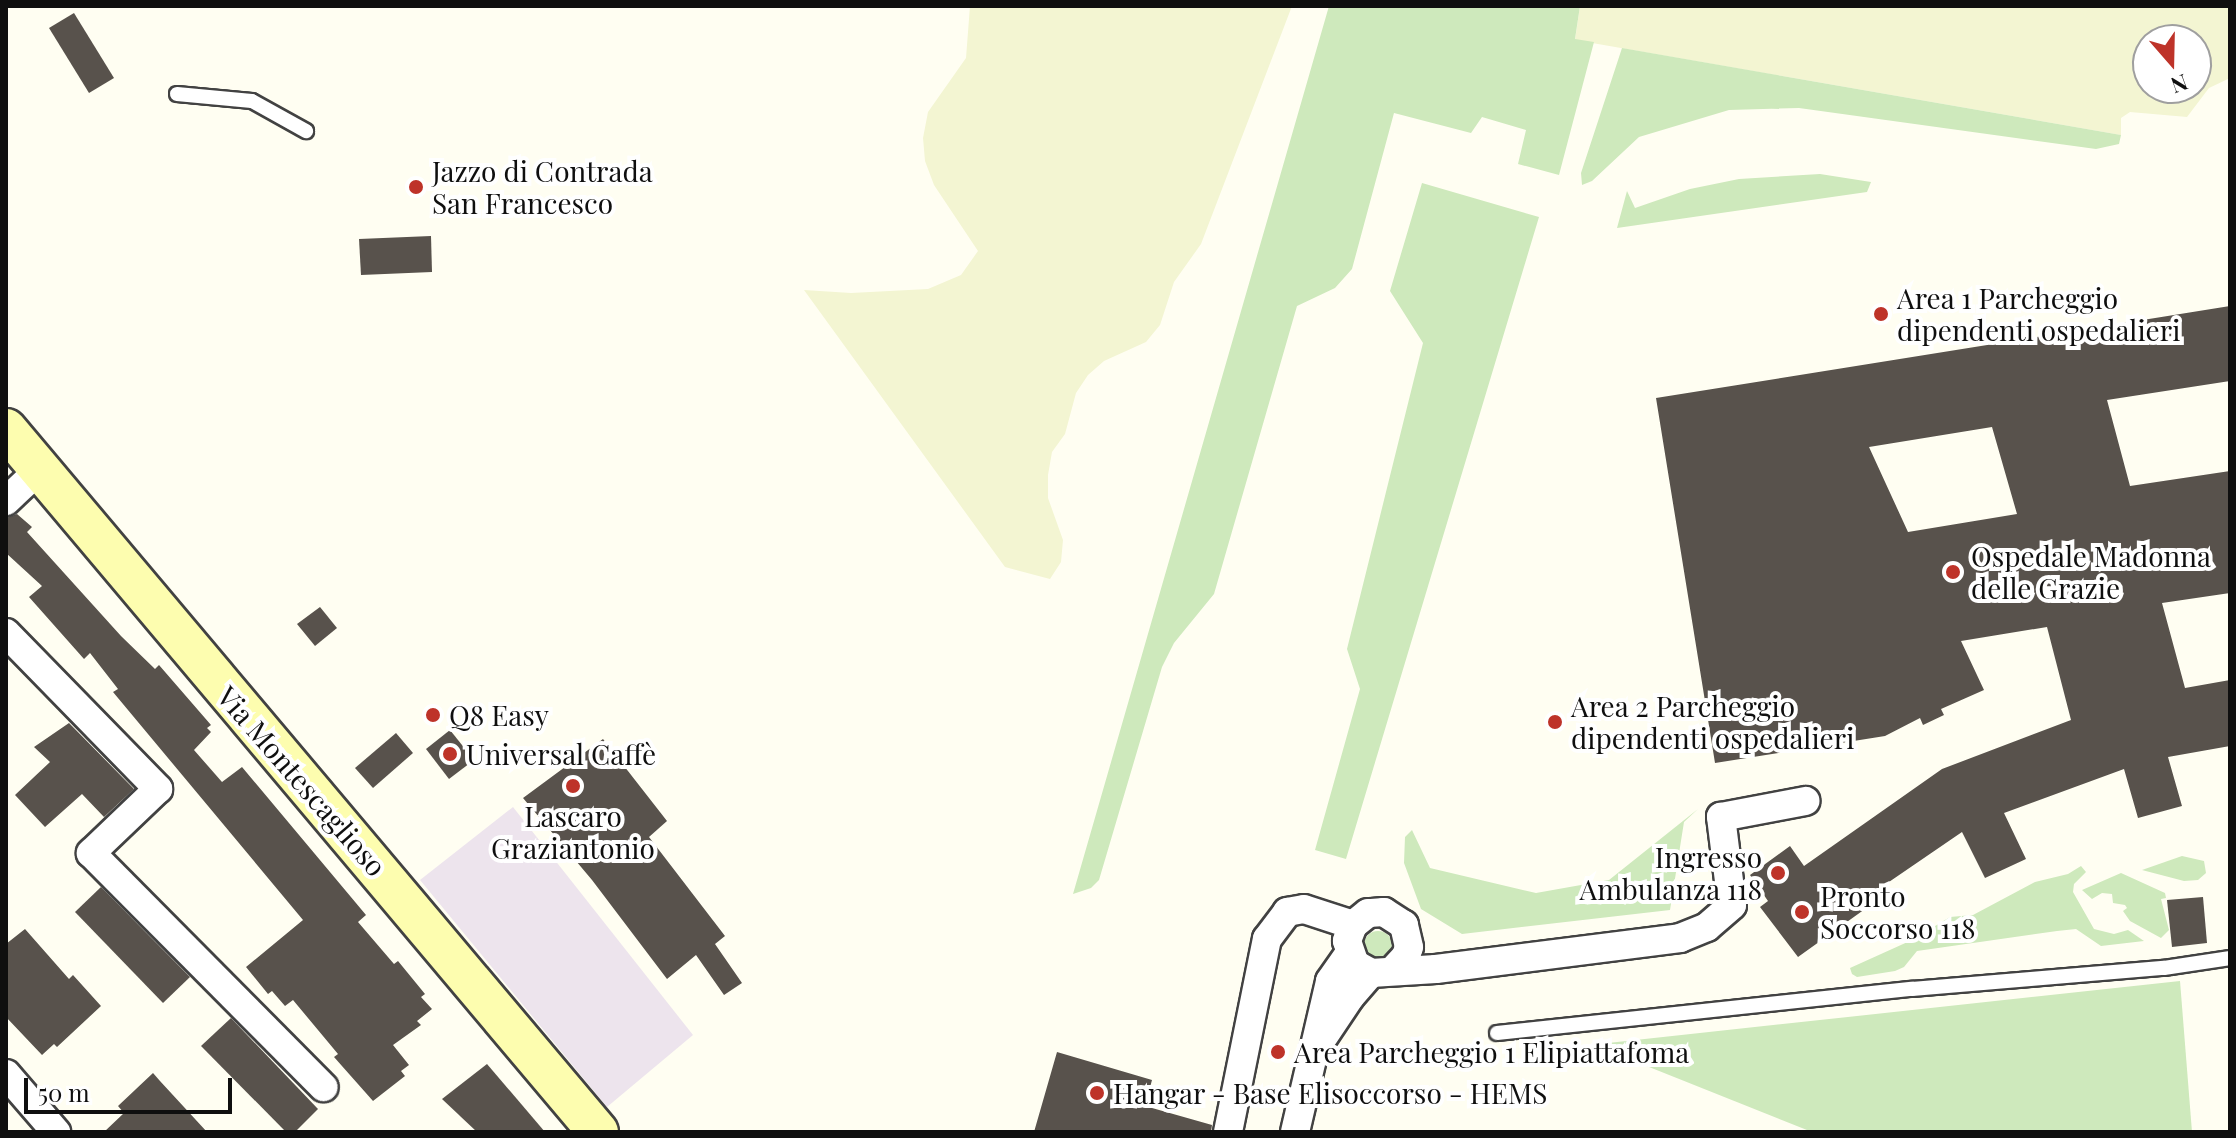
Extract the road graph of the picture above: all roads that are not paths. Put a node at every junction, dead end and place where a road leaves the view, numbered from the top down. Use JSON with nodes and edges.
{"nodes":[{"id":1,"x":177,"y":94,"type":"dead end"},
{"id":2,"x":306,"y":131,"type":"dead end"},
{"id":3,"x":6,"y":429,"type":"edge"},
{"id":4,"x":40,"y":469,"type":"junction"},
{"id":5,"x":6,"y":501,"type":"edge"},
{"id":6,"x":6,"y":633,"type":"edge"},
{"id":7,"x":1805,"y":801,"type":"dead end"},
{"id":8,"x":1408,"y":936,"type":"junction"},
{"id":9,"x":1350,"y":940,"type":"junction"},
{"id":10,"x":1522,"y":956,"type":"junction"},
{"id":11,"x":2230,"y":958,"type":"edge"},
{"id":12,"x":1382,"y":971,"type":"junction"},
{"id":13,"x":1497,"y":1033,"type":"dead end"},
{"id":14,"x":1315,"y":1050,"type":"junction"},
{"id":15,"x":6,"y":1074,"type":"edge"},
{"id":16,"x":323,"y":1087,"type":"dead end"},
{"id":17,"x":56,"y":1132,"type":"edge"},
{"id":18,"x":598,"y":1132,"type":"edge"},
{"id":19,"x":1228,"y":1132,"type":"edge"},
{"id":20,"x":1295,"y":1132,"type":"edge"}],
"edges":[{"from":1,"to":2,"type":"lane"},
{"from":3,"to":4,"type":"main road","name":"Via Montescaglioso"},
{"from":4,"to":5,"type":"street"},
{"from":4,"to":18,"type":"main road","name":"Via Montescaglioso"},
{"from":6,"to":16,"type":"street"},
{"from":7,"to":10,"type":"street"},
{"from":8,"to":9,"type":"street"},
{"from":8,"to":10,"type":"street"},
{"from":8,"to":12,"type":"street"},
{"from":9,"to":12,"type":"street"},
{"from":9,"to":14,"type":"street"},
{"from":9,"to":19,"type":"street"},
{"from":10,"to":12,"type":"street"},
{"from":11,"to":13,"type":"lane"},
{"from":12,"to":14,"type":"street"},
{"from":14,"to":20,"type":"street"},
{"from":15,"to":17,"type":"street"}]}
